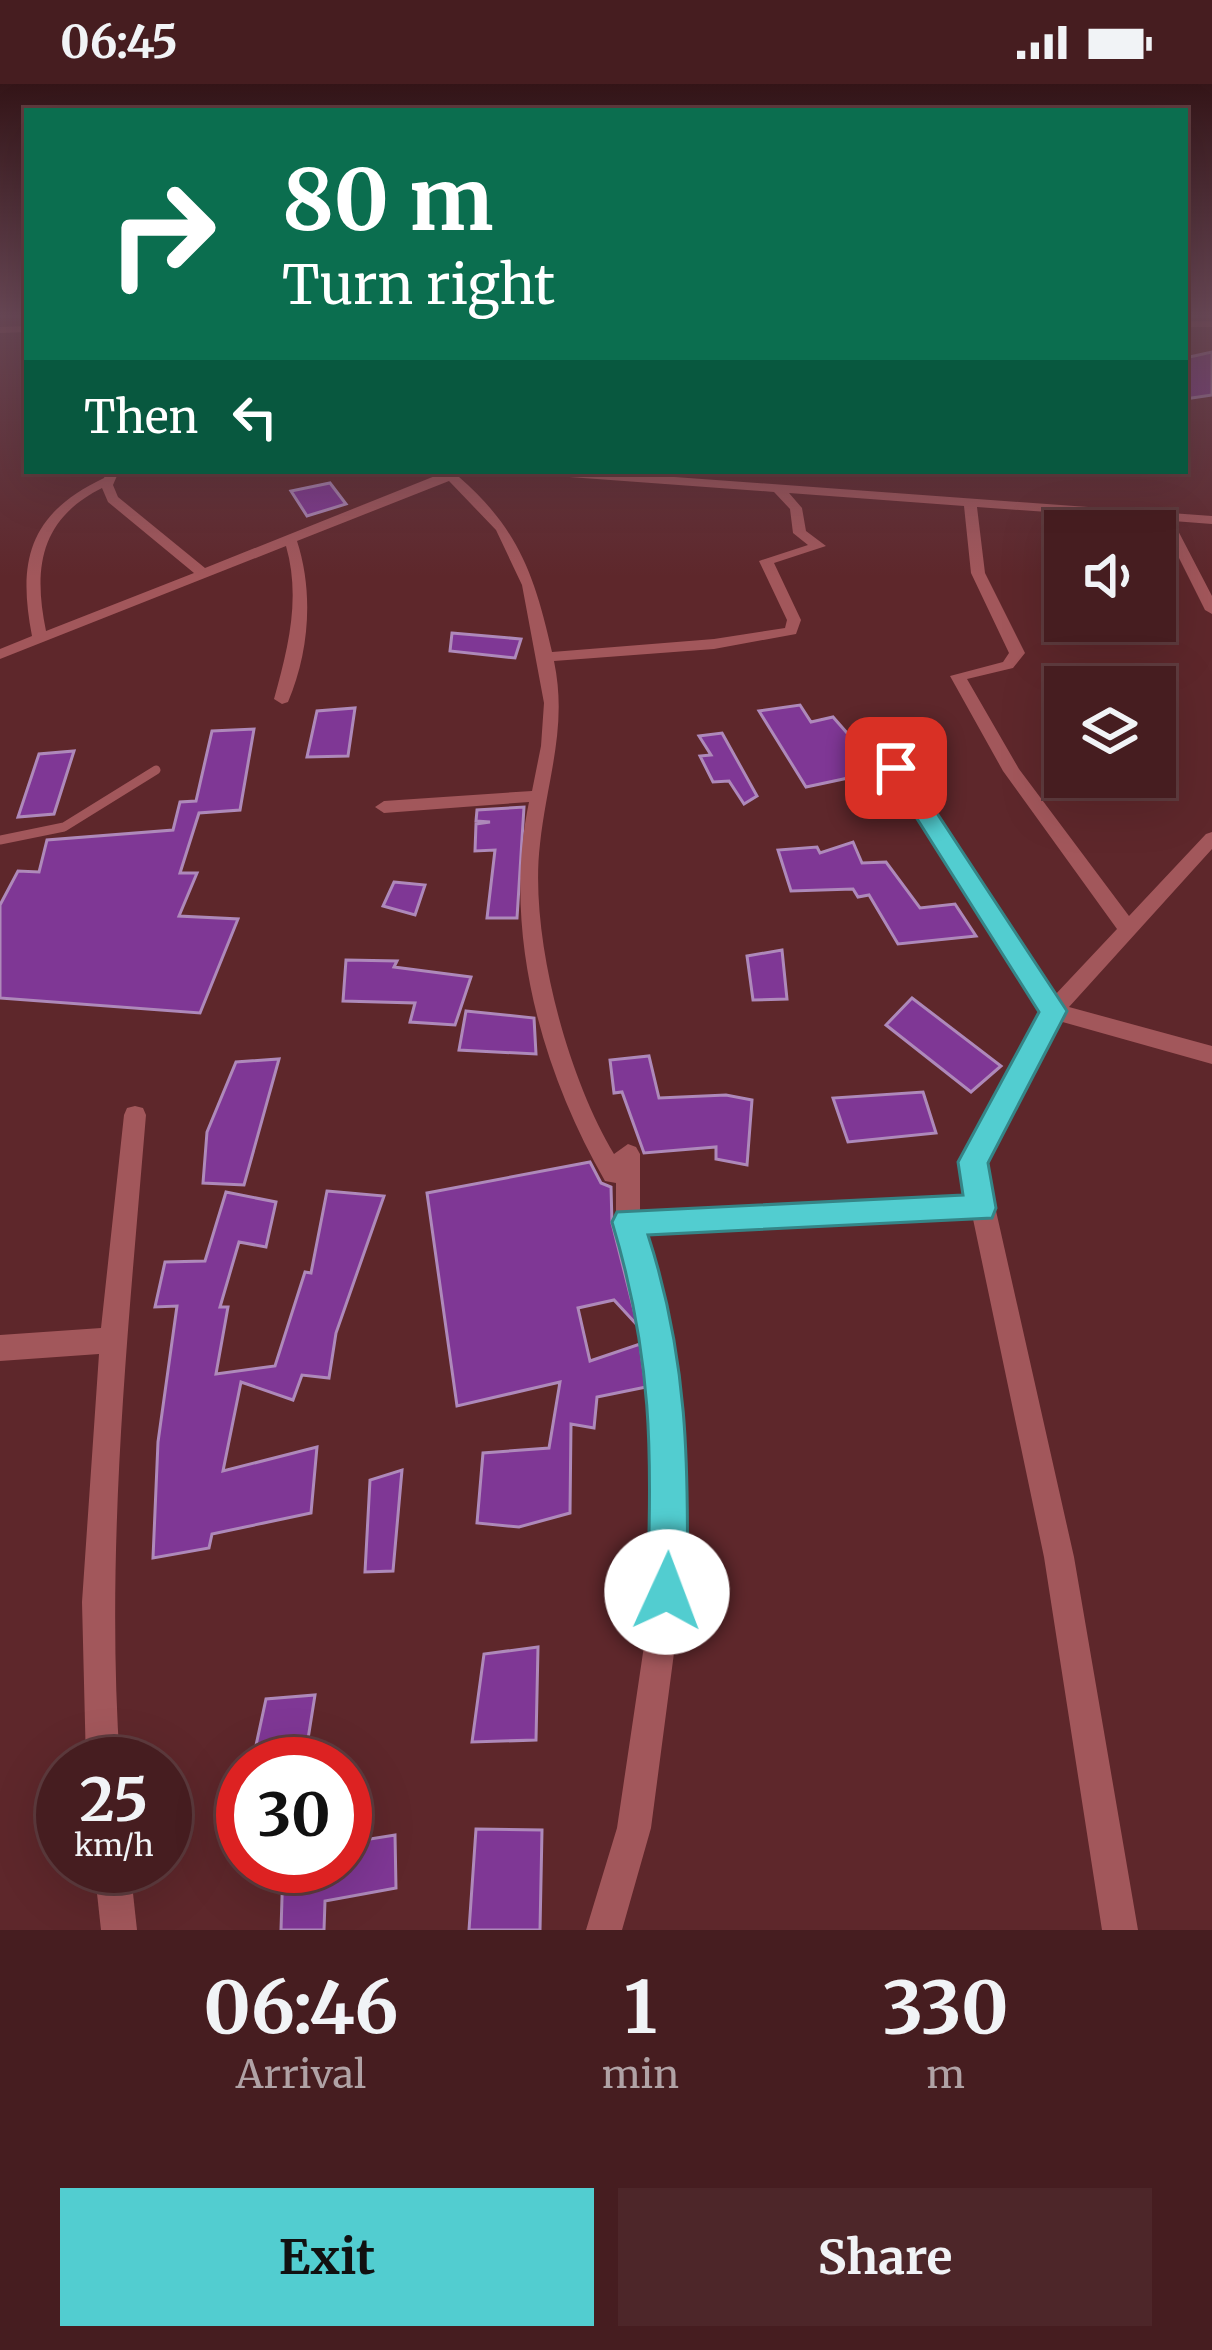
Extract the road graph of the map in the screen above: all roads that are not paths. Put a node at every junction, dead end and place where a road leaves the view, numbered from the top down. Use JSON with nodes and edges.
{"nodes":[{"id":1,"x":454,"y":474,"type":"edge"},
{"id":2,"x":458,"y":474,"type":"edge"},
{"id":3,"x":578,"y":474,"type":"edge"},
{"id":4,"x":747,"y":474,"type":"edge"},
{"id":5,"x":111,"y":476,"type":"edge"},
{"id":6,"x":745,"y":488,"type":"junction"},
{"id":7,"x":779,"y":490,"type":"junction"},
{"id":8,"x":970,"y":503,"type":"junction"},
{"id":9,"x":1074,"y":510,"type":"edge"},
{"id":10,"x":1176,"y":517,"type":"edge"},
{"id":11,"x":1212,"y":520,"type":"edge"},
{"id":12,"x":290,"y":539,"type":"junction"},
{"id":13,"x":1176,"y":540,"type":"edge"},
{"id":14,"x":204,"y":574,"type":"junction"},
{"id":15,"x":1212,"y":610,"type":"edge"},
{"id":16,"x":40,"y":639,"type":"junction"},
{"id":17,"x":0,"y":654,"type":"edge"},
{"id":18,"x":547,"y":657,"type":"junction"},
{"id":19,"x":282,"y":699,"type":"dead end"},
{"id":20,"x":896,"y":768,"type":"dead end"},
{"id":21,"x":156,"y":770,"type":"dead end"},
{"id":22,"x":537,"y":796,"type":"junction"},
{"id":23,"x":384,"y":807,"type":"dead end"},
{"id":24,"x":1212,"y":838,"type":"edge"},
{"id":25,"x":0,"y":840,"type":"edge"},
{"id":26,"x":1126,"y":927,"type":"junction"},
{"id":27,"x":1053,"y":1011,"type":"junction"},
{"id":28,"x":1212,"y":1055,"type":"edge"},
{"id":29,"x":135,"y":1115,"type":"dead end"},
{"id":30,"x":980,"y":1208,"type":"junction"},
{"id":31,"x":628,"y":1222,"type":"junction"},
{"id":32,"x":112,"y":1340,"type":"junction"},
{"id":33,"x":0,"y":1348,"type":"edge"},
{"id":34,"x":103,"y":1737,"type":"edge"},
{"id":35,"x":115,"y":1893,"type":"edge"},
{"id":36,"x":119,"y":1930,"type":"edge"},
{"id":37,"x":604,"y":1930,"type":"edge"},
{"id":38,"x":1120,"y":1930,"type":"edge"}],
"edges":[{"from":1,"to":12,"type":"street"},
{"from":2,"to":18,"type":"street"},
{"from":3,"to":6,"type":"street"},
{"from":4,"to":6,"type":"street"},
{"from":5,"to":14,"type":"street"},
{"from":5,"to":16,"type":"street"},
{"from":6,"to":7,"type":"street"},
{"from":7,"to":8,"type":"street"},
{"from":7,"to":18,"type":"street"},
{"from":8,"to":9,"type":"street"},
{"from":8,"to":26,"type":"street"},
{"from":10,"to":11,"type":"street"},
{"from":12,"to":14,"type":"street"},
{"from":12,"to":19,"type":"street"},
{"from":13,"to":15,"type":"street"},
{"from":14,"to":16,"type":"street"},
{"from":16,"to":17,"type":"street"},
{"from":18,"to":22,"type":"street"},
{"from":20,"to":27,"type":"street"},
{"from":21,"to":25,"type":"lane"},
{"from":22,"to":23,"type":"street"},
{"from":22,"to":31,"type":"street"},
{"from":24,"to":26,"type":"street"},
{"from":26,"to":27,"type":"street"},
{"from":27,"to":28,"type":"street"},
{"from":27,"to":30,"type":"street"},
{"from":29,"to":32,"type":"street"},
{"from":30,"to":31,"type":"street"},
{"from":30,"to":38,"type":"street"},
{"from":31,"to":37,"type":"street"},
{"from":32,"to":33,"type":"street"},
{"from":32,"to":34,"type":"street"},
{"from":35,"to":36,"type":"street"}]}
